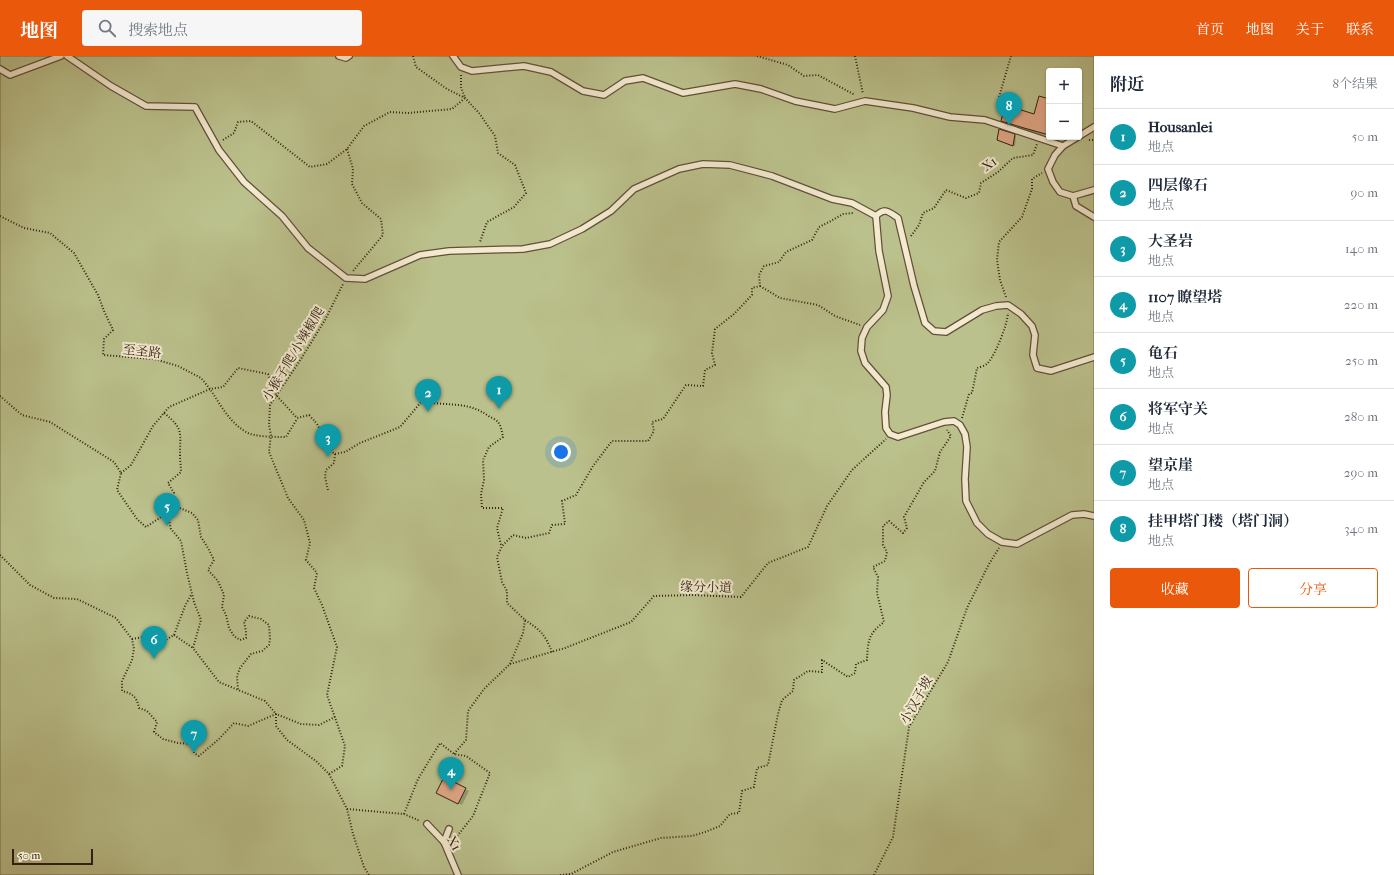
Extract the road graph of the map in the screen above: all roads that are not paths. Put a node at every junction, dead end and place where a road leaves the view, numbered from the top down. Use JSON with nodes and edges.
{"nodes":[{"id":1,"x":61,"y":56,"type":"edge"},
{"id":2,"x":66,"y":56,"type":"edge"},
{"id":3,"x":339,"y":56,"type":"edge"},
{"id":4,"x":349,"y":56,"type":"edge"},
{"id":5,"x":453,"y":56,"type":"edge"},
{"id":6,"x":0,"y":69,"type":"edge"},
{"id":7,"x":1094,"y":127,"type":"edge"},
{"id":8,"x":1063,"y":146,"type":"junction"},
{"id":9,"x":1094,"y":190,"type":"edge"},
{"id":10,"x":1072,"y":196,"type":"junction"},
{"id":11,"x":876,"y":216,"type":"junction"},
{"id":12,"x":1094,"y":217,"type":"edge"},
{"id":13,"x":1094,"y":358,"type":"edge"},
{"id":14,"x":1094,"y":516,"type":"edge"},
{"id":15,"x":427,"y":824,"type":"road end"},
{"id":16,"x":449,"y":829,"type":"dead end"},
{"id":17,"x":444,"y":842,"type":"junction"},
{"id":18,"x":458,"y":875,"type":"edge"}],
"edges":[{"from":1,"to":6,"type":"lane"},
{"from":2,"to":11,"type":"lane"},
{"from":3,"to":4,"type":"lane"},
{"from":5,"to":8,"type":"lane"},
{"from":7,"to":8,"type":"lane"},
{"from":8,"to":10,"type":"lane"},
{"from":9,"to":10,"type":"lane"},
{"from":10,"to":12,"type":"lane"},
{"from":11,"to":13,"type":"lane"},
{"from":11,"to":14,"type":"lane"},
{"from":15,"to":17,"type":"lane","name":"X1"},
{"from":16,"to":17,"type":"lane"},
{"from":17,"to":18,"type":"lane","name":"X1"}]}
